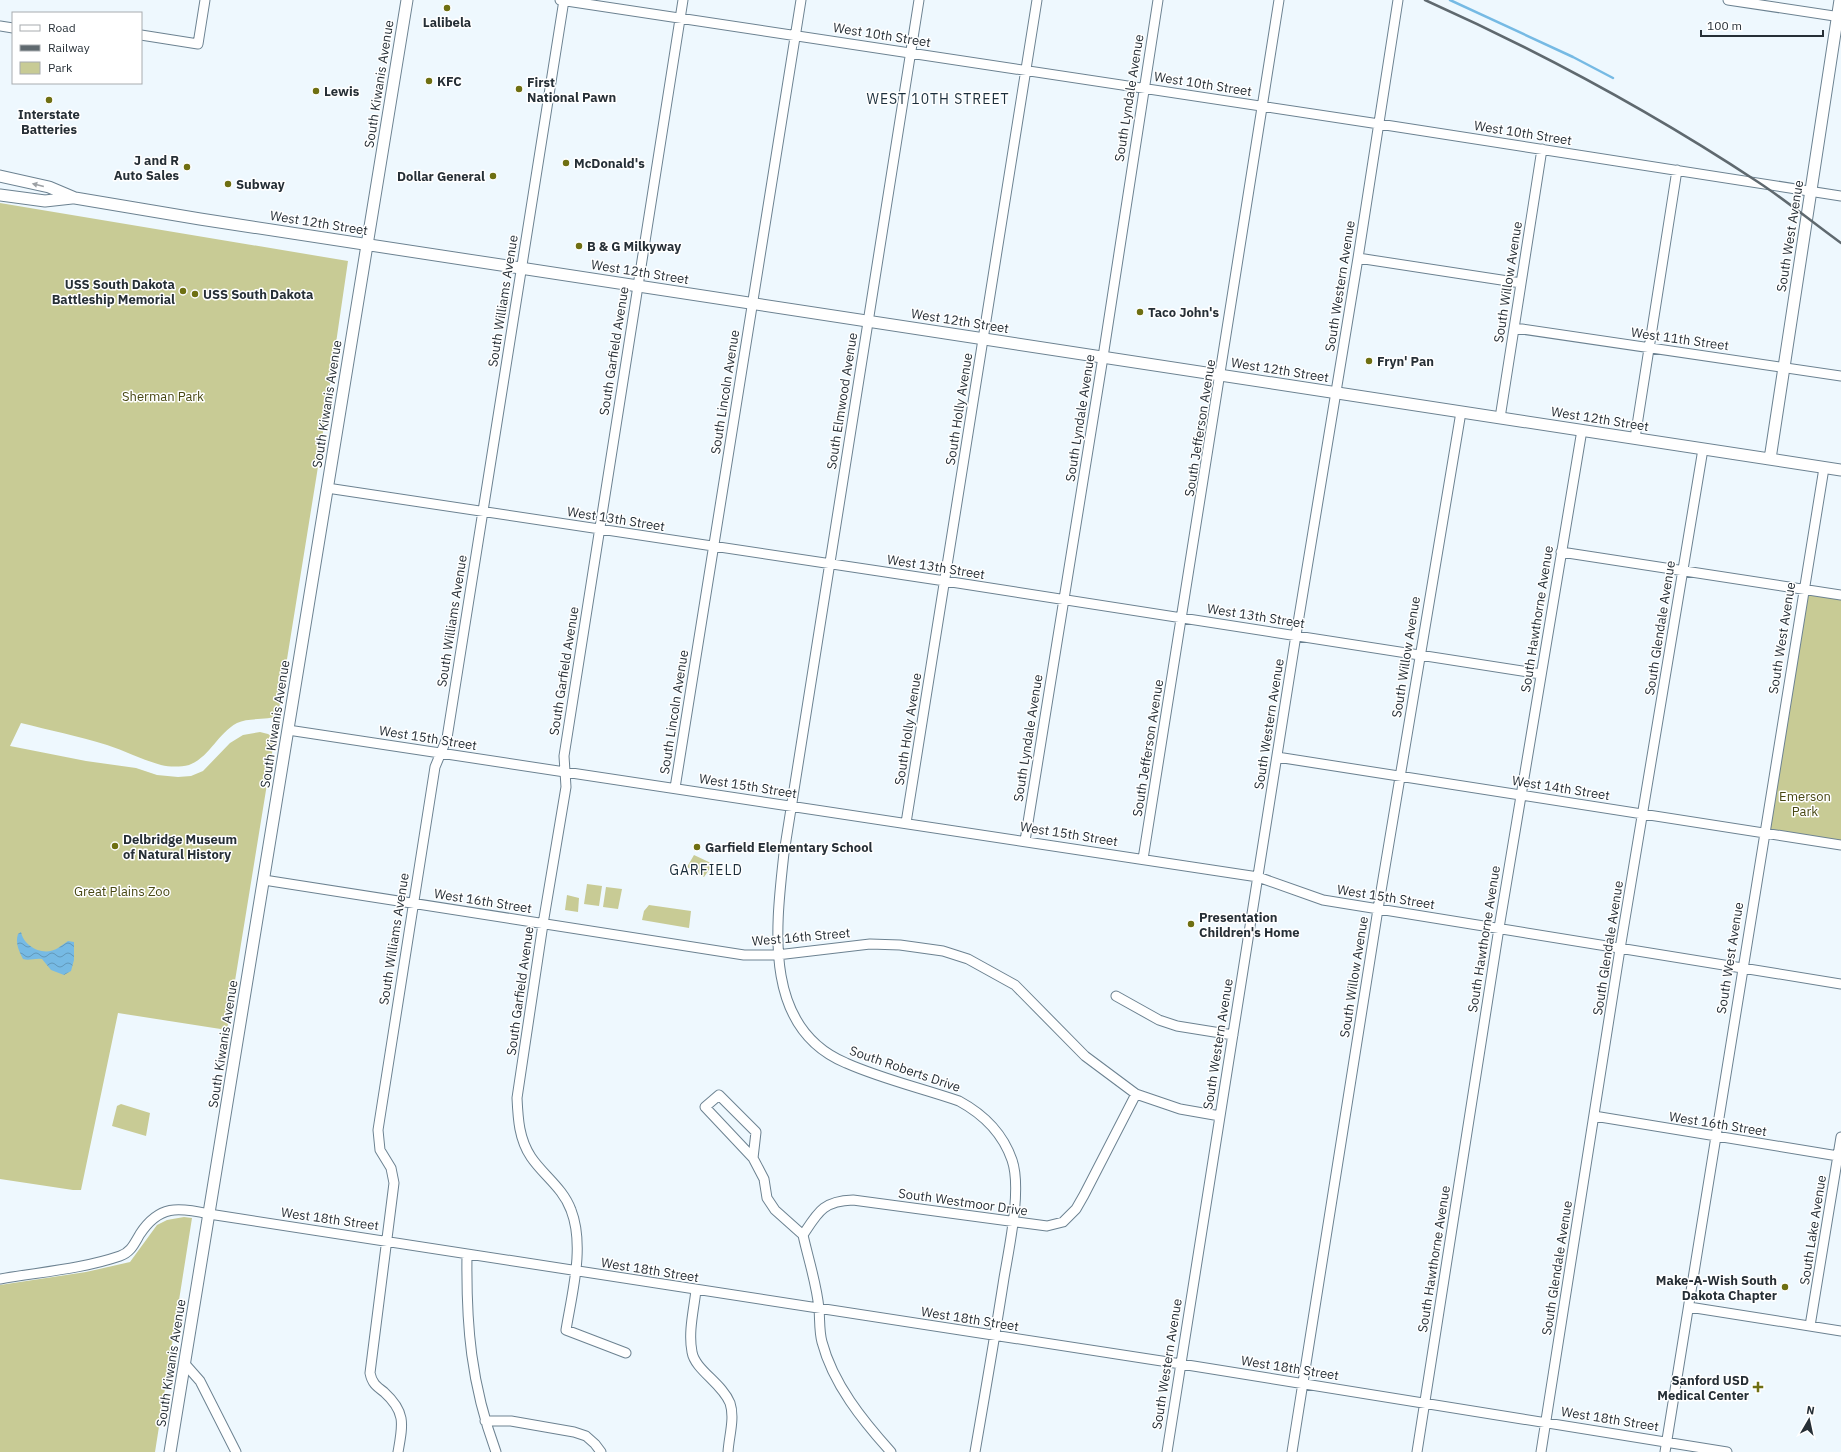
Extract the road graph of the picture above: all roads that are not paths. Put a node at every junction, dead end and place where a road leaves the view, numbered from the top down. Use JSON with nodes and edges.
{"nodes":[{"id":1,"x":205,"y":0,"type":"edge"},
{"id":2,"x":407,"y":0,"type":"edge"},
{"id":3,"x":563,"y":0,"type":"edge"},
{"id":4,"x":683,"y":0,"type":"edge"},
{"id":5,"x":801,"y":0,"type":"edge"},
{"id":6,"x":919,"y":0,"type":"edge"},
{"id":7,"x":1037,"y":0,"type":"edge"},
{"id":8,"x":1158,"y":0,"type":"edge"},
{"id":9,"x":1280,"y":0,"type":"edge"},
{"id":10,"x":1398,"y":0,"type":"edge"},
{"id":11,"x":1728,"y":0,"type":"edge"},
{"id":12,"x":1840,"y":0,"type":"edge"},
{"id":13,"x":1839,"y":17,"type":"edge"},
{"id":14,"x":680,"y":18,"type":"junction"},
{"id":15,"x":0,"y":26,"type":"edge"},
{"id":16,"x":12,"y":28,"type":"edge"},
{"id":17,"x":142,"y":35,"type":"edge"},
{"id":18,"x":796,"y":36,"type":"junction"},
{"id":19,"x":911,"y":53,"type":"junction"},
{"id":20,"x":1026,"y":70,"type":"junction"},
{"id":21,"x":1144,"y":88,"type":"junction"},
{"id":22,"x":1263,"y":106,"type":"junction"},
{"id":23,"x":1379,"y":124,"type":"junction"},
{"id":24,"x":1542,"y":149,"type":"junction"},
{"id":25,"x":1677,"y":170,"type":"junction"},
{"id":26,"x":0,"y":176,"type":"edge"},
{"id":27,"x":1811,"y":191,"type":"junction"},
{"id":28,"x":0,"y":195,"type":"edge"},
{"id":29,"x":1841,"y":196,"type":"edge"},
{"id":30,"x":75,"y":198,"type":"junction"},
{"id":31,"x":367,"y":244,"type":"junction"},
{"id":32,"x":1358,"y":258,"type":"junction"},
{"id":33,"x":522,"y":268,"type":"junction"},
{"id":34,"x":1521,"y":283,"type":"junction"},
{"id":35,"x":637,"y":286,"type":"junction"},
{"id":36,"x":752,"y":304,"type":"junction"},
{"id":37,"x":868,"y":321,"type":"junction"},
{"id":38,"x":1514,"y":328,"type":"junction"},
{"id":39,"x":983,"y":339,"type":"junction"},
{"id":40,"x":1649,"y":348,"type":"junction"},
{"id":41,"x":1103,"y":357,"type":"junction"},
{"id":42,"x":1784,"y":368,"type":"junction"},
{"id":43,"x":1221,"y":375,"type":"junction"},
{"id":44,"x":1841,"y":376,"type":"edge"},
{"id":45,"x":1335,"y":393,"type":"junction"},
{"id":46,"x":1461,"y":412,"type":"junction"},
{"id":47,"x":1500,"y":418,"type":"junction"},
{"id":48,"x":1582,"y":430,"type":"junction"},
{"id":49,"x":1635,"y":438,"type":"junction"},
{"id":50,"x":1703,"y":449,"type":"junction"},
{"id":51,"x":1770,"y":459,"type":"junction"},
{"id":52,"x":1824,"y":468,"type":"junction"},
{"id":53,"x":1841,"y":470,"type":"edge"},
{"id":54,"x":327,"y":488,"type":"junction"},
{"id":55,"x":483,"y":512,"type":"junction"},
{"id":56,"x":599,"y":529,"type":"junction"},
{"id":57,"x":714,"y":547,"type":"junction"},
{"id":58,"x":1561,"y":552,"type":"junction"},
{"id":59,"x":829,"y":564,"type":"junction"},
{"id":60,"x":1682,"y":571,"type":"junction"},
{"id":61,"x":945,"y":581,"type":"junction"},
{"id":62,"x":1804,"y":589,"type":"junction"},
{"id":63,"x":1841,"y":595,"type":"edge"},
{"id":64,"x":1064,"y":600,"type":"junction"},
{"id":65,"x":1182,"y":618,"type":"junction"},
{"id":66,"x":1296,"y":636,"type":"junction"},
{"id":67,"x":1420,"y":654,"type":"junction"},
{"id":68,"x":1541,"y":674,"type":"junction"},
{"id":69,"x":288,"y":730,"type":"junction"},
{"id":70,"x":441,"y":753,"type":"junction"},
{"id":71,"x":1277,"y":756,"type":"junction"},
{"id":72,"x":565,"y":772,"type":"junction"},
{"id":73,"x":1400,"y":776,"type":"junction"},
{"id":74,"x":674,"y":788,"type":"junction"},
{"id":75,"x":1521,"y":795,"type":"junction"},
{"id":76,"x":791,"y":806,"type":"junction"},
{"id":77,"x":1644,"y":814,"type":"junction"},
{"id":78,"x":906,"y":823,"type":"junction"},
{"id":79,"x":1764,"y":833,"type":"junction"},
{"id":80,"x":1024,"y":841,"type":"junction"},
{"id":81,"x":1841,"y":845,"type":"edge"},
{"id":82,"x":1144,"y":859,"type":"junction"},
{"id":83,"x":1258,"y":877,"type":"junction"},
{"id":84,"x":264,"y":880,"type":"junction"},
{"id":85,"x":412,"y":903,"type":"junction"},
{"id":86,"x":1378,"y":909,"type":"junction"},
{"id":87,"x":543,"y":924,"type":"junction"},
{"id":88,"x":1499,"y":928,"type":"junction"},
{"id":89,"x":1620,"y":949,"type":"junction"},
{"id":90,"x":778,"y":955,"type":"junction"},
{"id":91,"x":1743,"y":968,"type":"junction"},
{"id":92,"x":1841,"y":984,"type":"edge"},
{"id":93,"x":1116,"y":996,"type":"dead end"},
{"id":94,"x":1233,"y":1035,"type":"junction"},
{"id":95,"x":1136,"y":1094,"type":"junction"},
{"id":96,"x":1220,"y":1116,"type":"junction"},
{"id":97,"x":1594,"y":1116,"type":"junction"},
{"id":98,"x":1716,"y":1137,"type":"junction"},
{"id":99,"x":1841,"y":1137,"type":"edge"},
{"id":100,"x":1838,"y":1156,"type":"junction"},
{"id":101,"x":753,"y":1158,"type":"junction"},
{"id":102,"x":209,"y":1214,"type":"junction"},
{"id":103,"x":1013,"y":1223,"type":"junction"},
{"id":104,"x":803,"y":1235,"type":"junction"},
{"id":105,"x":388,"y":1241,"type":"junction"},
{"id":106,"x":467,"y":1254,"type":"junction"},
{"id":107,"x":575,"y":1271,"type":"junction"},
{"id":108,"x":0,"y":1279,"type":"edge"},
{"id":109,"x":696,"y":1290,"type":"junction"},
{"id":110,"x":1689,"y":1307,"type":"junction"},
{"id":111,"x":819,"y":1309,"type":"junction"},
{"id":112,"x":1810,"y":1326,"type":"junction"},
{"id":113,"x":1841,"y":1331,"type":"edge"},
{"id":114,"x":995,"y":1336,"type":"junction"},
{"id":115,"x":626,"y":1353,"type":"dead end"},
{"id":116,"x":185,"y":1364,"type":"junction"},
{"id":117,"x":1181,"y":1364,"type":"junction"},
{"id":118,"x":1303,"y":1384,"type":"junction"},
{"id":119,"x":1424,"y":1402,"type":"junction"},
{"id":120,"x":484,"y":1421,"type":"junction"},
{"id":121,"x":1546,"y":1422,"type":"junction"},
{"id":122,"x":1667,"y":1442,"type":"junction"},
{"id":123,"x":170,"y":1452,"type":"edge"},
{"id":124,"x":236,"y":1452,"type":"edge"},
{"id":125,"x":398,"y":1452,"type":"edge"},
{"id":126,"x":496,"y":1452,"type":"edge"},
{"id":127,"x":601,"y":1452,"type":"edge"},
{"id":128,"x":728,"y":1452,"type":"edge"},
{"id":129,"x":891,"y":1452,"type":"edge"},
{"id":130,"x":975,"y":1452,"type":"edge"},
{"id":131,"x":1167,"y":1452,"type":"edge"},
{"id":132,"x":1292,"y":1452,"type":"edge"},
{"id":133,"x":1416,"y":1452,"type":"edge"},
{"id":134,"x":1541,"y":1452,"type":"edge"},
{"id":135,"x":1665,"y":1452,"type":"edge"},
{"id":136,"x":1727,"y":1452,"type":"edge"}],
"edges":[{"from":1,"to":17,"type":"street"},
{"from":2,"to":31,"type":"main road","name":"South Kiwanis Avenue"},
{"from":3,"to":14,"type":"street","name":"West 10th Street"},
{"from":3,"to":33,"type":"street","name":"South Williams Avenue"},
{"from":4,"to":14,"type":"street","name":"South Garfield Avenue"},
{"from":5,"to":18,"type":"street","name":"South Lincoln Avenue"},
{"from":6,"to":19,"type":"street","name":"South Elmwood Avenue"},
{"from":7,"to":20,"type":"street","name":"South Holly Avenue"},
{"from":8,"to":21,"type":"street","name":"South Lyndale Avenue"},
{"from":9,"to":22,"type":"street","name":"South Jefferson Avenue"},
{"from":10,"to":23,"type":"street","name":"South Western Avenue"},
{"from":11,"to":13,"type":"street"},
{"from":12,"to":13,"type":"main road","name":"South West Avenue"},
{"from":13,"to":27,"type":"main road","name":"South West Avenue"},
{"from":14,"to":18,"type":"street","name":"West 10th Street"},
{"from":14,"to":35,"type":"street","name":"South Garfield Avenue"},
{"from":15,"to":16,"type":"street"},
{"from":18,"to":19,"type":"street","name":"West 10th Street"},
{"from":18,"to":36,"type":"street","name":"South Lincoln Avenue"},
{"from":19,"to":20,"type":"street","name":"West 10th Street"},
{"from":19,"to":37,"type":"street","name":"South Elmwood Avenue"},
{"from":20,"to":21,"type":"street","name":"West 10th Street"},
{"from":20,"to":39,"type":"street","name":"South Holly Avenue"},
{"from":21,"to":22,"type":"street","name":"West 10th Street"},
{"from":21,"to":41,"type":"street","name":"South Lyndale Avenue"},
{"from":22,"to":23,"type":"street","name":"West 10th Street"},
{"from":22,"to":43,"type":"street","name":"South Jefferson Avenue"},
{"from":23,"to":24,"type":"street","name":"West 10th Street"},
{"from":23,"to":32,"type":"street","name":"South Western Avenue"},
{"from":24,"to":25,"type":"street","name":"West 10th Street"},
{"from":24,"to":34,"type":"street","name":"South Willow Avenue"},
{"from":25,"to":27,"type":"street","name":"West 10th Street"},
{"from":25,"to":40,"type":"street"},
{"from":30,"to":26,"type":"main road","name":"West 12th Street","one_way":true},
{"from":27,"to":29,"type":"street","name":"West 10th Street"},
{"from":27,"to":42,"type":"main road","name":"South West Avenue"},
{"from":28,"to":30,"type":"main road","name":"West 12th Street"},
{"from":30,"to":31,"type":"main road","name":"West 12th Street"},
{"from":31,"to":33,"type":"main road","name":"West 12th Street"},
{"from":31,"to":54,"type":"main road","name":"South Kiwanis Avenue"},
{"from":32,"to":34,"type":"street"},
{"from":32,"to":45,"type":"street","name":"South Western Avenue"},
{"from":33,"to":35,"type":"main road","name":"West 12th Street"},
{"from":33,"to":55,"type":"street","name":"South Williams Avenue"},
{"from":34,"to":38,"type":"street","name":"South Willow Avenue"},
{"from":35,"to":36,"type":"main road","name":"West 12th Street"},
{"from":35,"to":56,"type":"street","name":"South Garfield Avenue"},
{"from":36,"to":37,"type":"main road","name":"West 12th Street"},
{"from":36,"to":57,"type":"street","name":"South Lincoln Avenue"},
{"from":37,"to":39,"type":"main road","name":"West 12th Street"},
{"from":37,"to":59,"type":"street","name":"South Elmwood Avenue"},
{"from":38,"to":40,"type":"street","name":"West 11th Street"},
{"from":38,"to":47,"type":"street","name":"South Willow Avenue"},
{"from":39,"to":41,"type":"main road","name":"West 12th Street"},
{"from":39,"to":61,"type":"street","name":"South Holly Avenue"},
{"from":40,"to":42,"type":"street","name":"West 11th Street"},
{"from":40,"to":49,"type":"street"},
{"from":41,"to":43,"type":"main road","name":"West 12th Street"},
{"from":41,"to":64,"type":"street","name":"South Lyndale Avenue"},
{"from":42,"to":44,"type":"street","name":"West 11th Street"},
{"from":42,"to":51,"type":"main road","name":"South West Avenue"},
{"from":43,"to":45,"type":"main road","name":"West 12th Street"},
{"from":43,"to":65,"type":"street","name":"South Jefferson Avenue"},
{"from":45,"to":46,"type":"main road","name":"West 12th Street"},
{"from":45,"to":66,"type":"street","name":"South Western Avenue"},
{"from":46,"to":47,"type":"main road","name":"West 12th Street"},
{"from":46,"to":67,"type":"street","name":"South Willow Avenue"},
{"from":47,"to":48,"type":"main road","name":"West 12th Street"},
{"from":48,"to":49,"type":"main road","name":"West 12th Street"},
{"from":48,"to":58,"type":"street","name":"South Hawthorne Avenue"},
{"from":49,"to":50,"type":"main road","name":"West 12th Street"},
{"from":50,"to":51,"type":"main road","name":"West 12th Street"},
{"from":50,"to":60,"type":"street","name":"South Glendale Avenue"},
{"from":51,"to":52,"type":"main road","name":"West 12th Street"},
{"from":52,"to":53,"type":"main road","name":"West 12th Street"},
{"from":52,"to":62,"type":"street","name":"South West Avenue"},
{"from":54,"to":55,"type":"street","name":"West 13th Street"},
{"from":54,"to":69,"type":"main road","name":"South Kiwanis Avenue"},
{"from":55,"to":56,"type":"street","name":"West 13th Street"},
{"from":55,"to":70,"type":"street","name":"South Williams Avenue"},
{"from":56,"to":57,"type":"street","name":"West 13th Street"},
{"from":56,"to":72,"type":"street","name":"South Garfield Avenue"},
{"from":57,"to":59,"type":"street","name":"West 13th Street"},
{"from":57,"to":74,"type":"street","name":"South Lincoln Avenue"},
{"from":58,"to":60,"type":"street"},
{"from":58,"to":68,"type":"street","name":"South Hawthorne Avenue"},
{"from":59,"to":61,"type":"street","name":"West 13th Street"},
{"from":59,"to":76,"type":"street","name":"South Elmwood Avenue"},
{"from":60,"to":62,"type":"street"},
{"from":60,"to":77,"type":"street","name":"South Glendale Avenue"},
{"from":61,"to":64,"type":"street","name":"West 13th Street"},
{"from":61,"to":78,"type":"street","name":"South Holly Avenue"},
{"from":62,"to":63,"type":"street"},
{"from":62,"to":79,"type":"street","name":"South West Avenue"},
{"from":64,"to":65,"type":"street","name":"West 13th Street"},
{"from":64,"to":80,"type":"street","name":"South Lyndale Avenue"},
{"from":65,"to":66,"type":"street","name":"West 13th Street"},
{"from":65,"to":82,"type":"street","name":"South Jefferson Avenue"},
{"from":66,"to":67,"type":"street","name":"West 13th Street"},
{"from":66,"to":71,"type":"street","name":"South Western Avenue"},
{"from":67,"to":68,"type":"street","name":"West 13th Street"},
{"from":67,"to":73,"type":"street","name":"South Willow Avenue"},
{"from":68,"to":75,"type":"street","name":"South Hawthorne Avenue"},
{"from":69,"to":70,"type":"street","name":"West 15th Street"},
{"from":69,"to":84,"type":"main road","name":"South Kiwanis Avenue"},
{"from":70,"to":72,"type":"street","name":"West 15th Street"},
{"from":70,"to":85,"type":"street","name":"South Williams Avenue"},
{"from":71,"to":73,"type":"street","name":"West 14th Street"},
{"from":71,"to":83,"type":"street","name":"South Western Avenue"},
{"from":72,"to":74,"type":"street","name":"West 15th Street"},
{"from":72,"to":87,"type":"street","name":"South Garfield Avenue"},
{"from":73,"to":75,"type":"street","name":"West 14th Street"},
{"from":73,"to":86,"type":"street","name":"South Willow Avenue"},
{"from":74,"to":76,"type":"street","name":"West 15th Street"},
{"from":75,"to":77,"type":"street","name":"West 14th Street"},
{"from":75,"to":88,"type":"street","name":"South Hawthorne Avenue"},
{"from":76,"to":78,"type":"street","name":"West 15th Street"},
{"from":76,"to":90,"type":"street","name":"South Roberts Drive"},
{"from":77,"to":79,"type":"street","name":"West 14th Street"},
{"from":77,"to":89,"type":"street","name":"South Glendale Avenue"},
{"from":78,"to":80,"type":"street","name":"West 15th Street"},
{"from":79,"to":81,"type":"street","name":"West 14th Street"},
{"from":79,"to":91,"type":"street","name":"South West Avenue"},
{"from":80,"to":82,"type":"street","name":"West 15th Street"},
{"from":82,"to":83,"type":"street","name":"West 15th Street"},
{"from":83,"to":86,"type":"street","name":"West 15th Street"},
{"from":83,"to":94,"type":"street","name":"South Western Avenue"},
{"from":84,"to":85,"type":"street","name":"West 16th Street"},
{"from":84,"to":102,"type":"main road","name":"South Kiwanis Avenue"},
{"from":85,"to":87,"type":"street","name":"West 16th Street"},
{"from":85,"to":105,"type":"street","name":"South Williams Avenue"},
{"from":86,"to":88,"type":"street","name":"West 15th Street"},
{"from":86,"to":118,"type":"street","name":"South Willow Avenue"},
{"from":87,"to":90,"type":"street","name":"West 16th Street"},
{"from":87,"to":107,"type":"street","name":"South Garfield Avenue"},
{"from":88,"to":89,"type":"street","name":"West 15th Street"},
{"from":88,"to":119,"type":"street","name":"South Hawthorne Avenue"},
{"from":89,"to":91,"type":"street","name":"West 15th Street"},
{"from":89,"to":97,"type":"street","name":"South Glendale Avenue"},
{"from":90,"to":95,"type":"street","name":"West 16th Street"},
{"from":90,"to":103,"type":"street","name":"South Roberts Drive"},
{"from":91,"to":92,"type":"street","name":"West 15th Street"},
{"from":91,"to":98,"type":"street","name":"South West Avenue"},
{"from":93,"to":94,"type":"street"},
{"from":94,"to":96,"type":"street","name":"South Western Avenue"},
{"from":95,"to":96,"type":"street","name":"West 16th Street"},
{"from":95,"to":103,"type":"street","name":"South Westmoor Drive"},
{"from":96,"to":117,"type":"street","name":"South Western Avenue"},
{"from":97,"to":98,"type":"street","name":"West 16th Street"},
{"from":97,"to":121,"type":"street","name":"South Glendale Avenue"},
{"from":98,"to":100,"type":"street","name":"West 16th Street"},
{"from":98,"to":110,"type":"street","name":"South West Avenue"},
{"from":99,"to":100,"type":"street","name":"South Lake Avenue"},
{"from":100,"to":112,"type":"street","name":"South Lake Avenue"},
{"from":101,"to":101,"type":"street"},
{"from":101,"to":104,"type":"street"},
{"from":102,"to":105,"type":"street","name":"West 18th Street"},
{"from":102,"to":108,"type":"street","name":"West 18th Street"},
{"from":102,"to":116,"type":"main road","name":"South Kiwanis Avenue"},
{"from":103,"to":104,"type":"street","name":"South Westmoor Drive"},
{"from":103,"to":114,"type":"street","name":"South Roberts Drive"},
{"from":104,"to":111,"type":"street"},
{"from":105,"to":106,"type":"street","name":"West 18th Street"},
{"from":105,"to":125,"type":"street"},
{"from":106,"to":107,"type":"street","name":"West 18th Street"},
{"from":106,"to":120,"type":"street"},
{"from":107,"to":109,"type":"street","name":"West 18th Street"},
{"from":107,"to":115,"type":"street","name":"South Garfield Avenue"},
{"from":109,"to":111,"type":"street","name":"West 18th Street"},
{"from":109,"to":128,"type":"street"},
{"from":110,"to":112,"type":"street"},
{"from":110,"to":122,"type":"street","name":"South West Avenue"},
{"from":111,"to":114,"type":"street","name":"West 18th Street"},
{"from":111,"to":129,"type":"street"},
{"from":112,"to":113,"type":"street"},
{"from":114,"to":117,"type":"street","name":"West 18th Street"},
{"from":114,"to":130,"type":"street"},
{"from":116,"to":123,"type":"main road","name":"South Kiwanis Avenue"},
{"from":116,"to":124,"type":"street"},
{"from":117,"to":118,"type":"street","name":"West 18th Street"},
{"from":117,"to":131,"type":"street","name":"South Western Avenue"},
{"from":118,"to":119,"type":"street","name":"West 18th Street"},
{"from":118,"to":132,"type":"street","name":"South Willow Avenue"},
{"from":119,"to":121,"type":"street","name":"West 18th Street"},
{"from":119,"to":133,"type":"street","name":"South Hawthorne Avenue"},
{"from":120,"to":126,"type":"street"},
{"from":120,"to":127,"type":"street"},
{"from":121,"to":122,"type":"street","name":"West 18th Street"},
{"from":121,"to":134,"type":"street","name":"South Glendale Avenue"},
{"from":122,"to":135,"type":"street","name":"South West Avenue"},
{"from":122,"to":136,"type":"street","name":"West 18th Street"}]}
